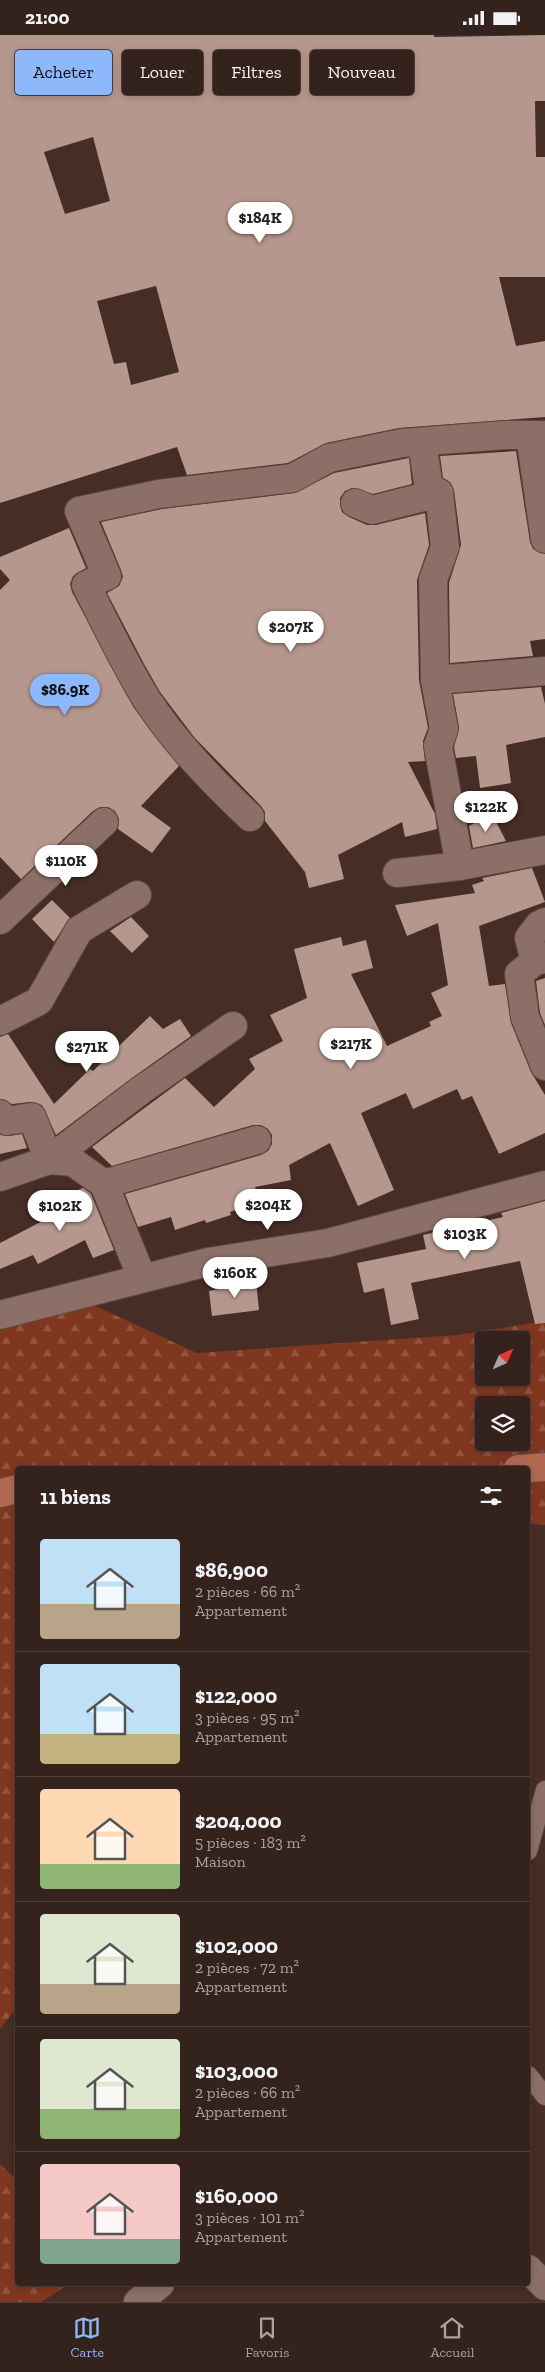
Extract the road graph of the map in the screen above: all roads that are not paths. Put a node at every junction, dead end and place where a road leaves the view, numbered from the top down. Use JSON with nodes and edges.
{"nodes":[{"id":1,"x":537,"y":435,"type":"edge"},
{"id":2,"x":422,"y":443,"type":"junction"},
{"id":3,"x":439,"y":493,"type":"junction"},
{"id":4,"x":355,"y":503,"type":"dead end"},
{"id":5,"x":545,"y":539,"type":"edge"},
{"id":6,"x":545,"y":671,"type":"edge"},
{"id":7,"x":435,"y":680,"type":"junction"},
{"id":8,"x":250,"y":817,"type":"dead end"},
{"id":9,"x":104,"y":823,"type":"dead end"},
{"id":10,"x":545,"y":850,"type":"edge"},
{"id":11,"x":460,"y":866,"type":"junction"},
{"id":12,"x":397,"y":873,"type":"dead end"},
{"id":13,"x":137,"y":895,"type":"dead end"},
{"id":14,"x":0,"y":920,"type":"edge"},
{"id":15,"x":545,"y":922,"type":"edge"},
{"id":16,"x":540,"y":960,"type":"edge"},
{"id":17,"x":0,"y":1021,"type":"edge"},
{"id":18,"x":233,"y":1026,"type":"dead end"},
{"id":19,"x":545,"y":1066,"type":"edge"},
{"id":20,"x":0,"y":1114,"type":"edge"},
{"id":21,"x":257,"y":1140,"type":"dead end"},
{"id":22,"x":49,"y":1160,"type":"junction"},
{"id":23,"x":0,"y":1177,"type":"edge"},
{"id":24,"x":104,"y":1184,"type":"junction"},
{"id":25,"x":545,"y":1185,"type":"edge"},
{"id":26,"x":142,"y":1278,"type":"junction"},
{"id":27,"x":0,"y":1315,"type":"edge"},
{"id":28,"x":545,"y":1467,"type":"edge"},
{"id":29,"x":530,"y":1468,"type":"edge"},
{"id":30,"x":15,"y":1490,"type":"edge"},
{"id":31,"x":0,"y":1493,"type":"edge"},
{"id":32,"x":545,"y":1790,"type":"edge"},
{"id":33,"x":530,"y":1844,"type":"edge"},
{"id":34,"x":530,"y":2077,"type":"edge"},
{"id":35,"x":545,"y":2096,"type":"edge"},
{"id":36,"x":530,"y":2271,"type":"edge"},
{"id":37,"x":158,"y":2286,"type":"edge"},
{"id":38,"x":545,"y":2286,"type":"edge"},
{"id":39,"x":138,"y":2302,"type":"edge"}],
"edges":[{"from":1,"to":2,"type":"street"},
{"from":1,"to":5,"type":"street"},
{"from":2,"to":3,"type":"street"},
{"from":2,"to":8,"type":"street"},
{"from":3,"to":4,"type":"street"},
{"from":3,"to":7,"type":"street"},
{"from":6,"to":7,"type":"street"},
{"from":7,"to":11,"type":"street"},
{"from":9,"to":14,"type":"street"},
{"from":10,"to":11,"type":"street"},
{"from":11,"to":12,"type":"street"},
{"from":13,"to":17,"type":"street"},
{"from":15,"to":16,"type":"street"},
{"from":16,"to":19,"type":"street"},
{"from":18,"to":22,"type":"street"},
{"from":20,"to":22,"type":"street"},
{"from":21,"to":24,"type":"street"},
{"from":22,"to":23,"type":"street"},
{"from":22,"to":24,"type":"street"},
{"from":24,"to":26,"type":"street"},
{"from":25,"to":26,"type":"street"},
{"from":26,"to":27,"type":"street"},
{"from":28,"to":29,"type":"main road"},
{"from":30,"to":31,"type":"main road"},
{"from":32,"to":33,"type":"lane"},
{"from":34,"to":35,"type":"lane"},
{"from":36,"to":38,"type":"street"},
{"from":37,"to":39,"type":"street"}]}
